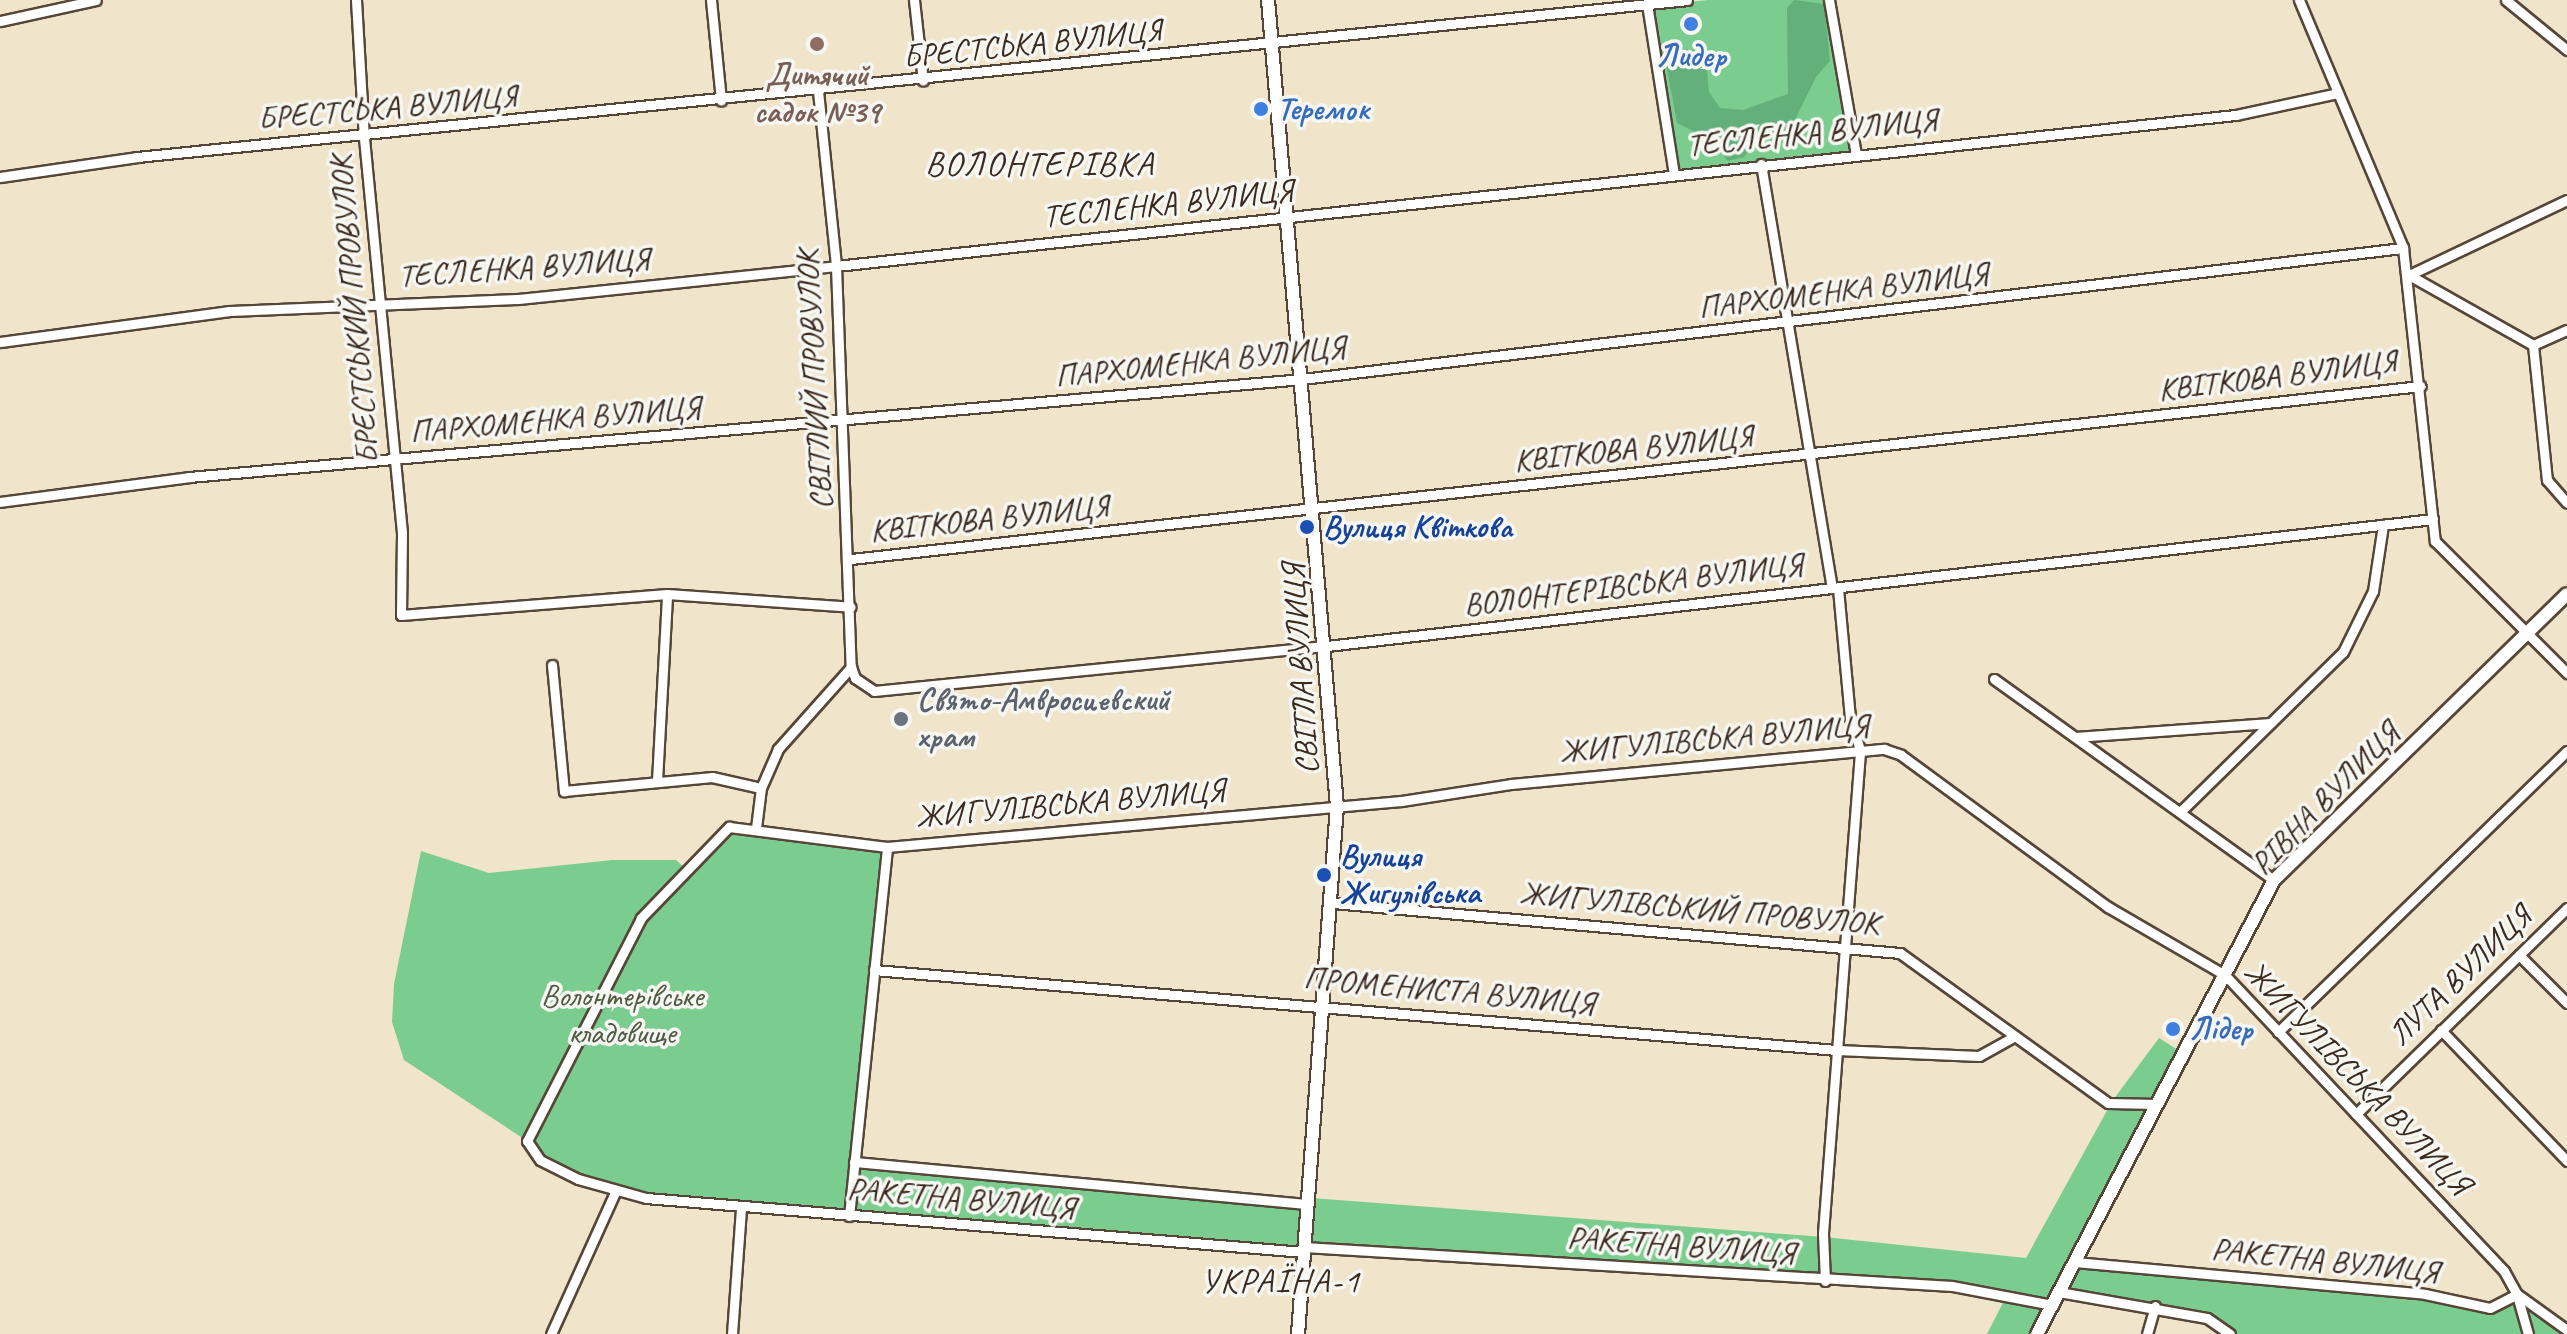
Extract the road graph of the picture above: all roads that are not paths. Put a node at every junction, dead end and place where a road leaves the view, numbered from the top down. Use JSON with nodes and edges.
{"nodes":[{"id":1,"x":96,"y":0,"type":"edge"},
{"id":2,"x":356,"y":0,"type":"edge"},
{"id":3,"x":711,"y":0,"type":"edge"},
{"id":4,"x":914,"y":0,"type":"edge"},
{"id":5,"x":1268,"y":0,"type":"edge"},
{"id":6,"x":1687,"y":0,"type":"edge"},
{"id":7,"x":1829,"y":0,"type":"edge"},
{"id":8,"x":2299,"y":0,"type":"edge"},
{"id":9,"x":2506,"y":0,"type":"edge"},
{"id":10,"x":1647,"y":4,"type":"junction"},
{"id":11,"x":0,"y":21,"type":"edge"},
{"id":12,"x":1272,"y":46,"type":"junction"},
{"id":13,"x":2567,"y":50,"type":"edge"},
{"id":14,"x":923,"y":81,"type":"junction"},
{"id":15,"x":818,"y":91,"type":"junction"},
{"id":16,"x":2338,"y":93,"type":"junction"},
{"id":17,"x":721,"y":101,"type":"junction"},
{"id":18,"x":364,"y":138,"type":"junction"},
{"id":19,"x":1856,"y":154,"type":"junction"},
{"id":20,"x":1761,"y":164,"type":"junction"},
{"id":21,"x":1674,"y":174,"type":"junction"},
{"id":22,"x":0,"y":177,"type":"edge"},
{"id":23,"x":2567,"y":200,"type":"edge"},
{"id":24,"x":1288,"y":218,"type":"junction"},
{"id":25,"x":2403,"y":248,"type":"junction"},
{"id":26,"x":836,"y":266,"type":"junction"},
{"id":27,"x":2409,"y":275,"type":"junction"},
{"id":28,"x":380,"y":305,"type":"junction"},
{"id":29,"x":1786,"y":325,"type":"junction"},
{"id":30,"x":2567,"y":330,"type":"edge"},
{"id":31,"x":0,"y":342,"type":"edge"},
{"id":32,"x":2533,"y":345,"type":"junction"},
{"id":33,"x":1302,"y":379,"type":"junction"},
{"id":34,"x":2420,"y":386,"type":"junction"},
{"id":35,"x":844,"y":421,"type":"junction"},
{"id":36,"x":1806,"y":456,"type":"junction"},
{"id":37,"x":395,"y":460,"type":"junction"},
{"id":38,"x":0,"y":502,"type":"edge"},
{"id":39,"x":2567,"y":503,"type":"edge"},
{"id":40,"x":1314,"y":511,"type":"junction"},
{"id":41,"x":2433,"y":519,"type":"junction"},
{"id":42,"x":2383,"y":525,"type":"junction"},
{"id":43,"x":851,"y":559,"type":"junction"},
{"id":44,"x":1835,"y":588,"type":"junction"},
{"id":45,"x":667,"y":594,"type":"junction"},
{"id":46,"x":2567,"y":594,"type":"edge"},
{"id":47,"x":851,"y":607,"type":"junction"},
{"id":48,"x":2527,"y":633,"type":"junction"},
{"id":49,"x":1327,"y":646,"type":"junction"},
{"id":50,"x":552,"y":665,"type":"dead end"},
{"id":51,"x":851,"y":667,"type":"junction"},
{"id":52,"x":2567,"y":673,"type":"edge"},
{"id":53,"x":1994,"y":679,"type":"dead end"},
{"id":54,"x":2270,"y":723,"type":"junction"},
{"id":55,"x":2075,"y":737,"type":"junction"},
{"id":56,"x":1860,"y":750,"type":"junction"},
{"id":57,"x":2567,"y":751,"type":"edge"},
{"id":58,"x":657,"y":781,"type":"junction"},
{"id":59,"x":761,"y":788,"type":"junction"},
{"id":60,"x":1337,"y":806,"type":"junction"},
{"id":61,"x":2180,"y":812,"type":"junction"},
{"id":62,"x":756,"y":828,"type":"junction"},
{"id":63,"x":887,"y":847,"type":"junction"},
{"id":64,"x":2274,"y":880,"type":"junction"},
{"id":65,"x":1333,"y":903,"type":"junction"},
{"id":66,"x":2567,"y":908,"type":"edge"},
{"id":67,"x":1845,"y":946,"type":"junction"},
{"id":68,"x":2519,"y":955,"type":"junction"},
{"id":69,"x":874,"y":970,"type":"junction"},
{"id":70,"x":2225,"y":975,"type":"junction"},
{"id":71,"x":2567,"y":1003,"type":"edge"},
{"id":72,"x":1324,"y":1006,"type":"junction"},
{"id":73,"x":2441,"y":1030,"type":"junction"},
{"id":74,"x":2278,"y":1032,"type":"junction"},
{"id":75,"x":2015,"y":1036,"type":"junction"},
{"id":76,"x":1837,"y":1050,"type":"junction"},
{"id":77,"x":2158,"y":1104,"type":"junction"},
{"id":78,"x":2356,"y":1114,"type":"junction"},
{"id":79,"x":2567,"y":1161,"type":"edge"},
{"id":80,"x":854,"y":1162,"type":"junction"},
{"id":81,"x":615,"y":1192,"type":"junction"},
{"id":82,"x":1307,"y":1204,"type":"junction"},
{"id":83,"x":741,"y":1207,"type":"junction"},
{"id":84,"x":849,"y":1216,"type":"junction"},
{"id":85,"x":1304,"y":1250,"type":"junction"},
{"id":86,"x":2075,"y":1262,"type":"junction"},
{"id":87,"x":1825,"y":1281,"type":"junction"},
{"id":88,"x":2059,"y":1292,"type":"junction"},
{"id":89,"x":2517,"y":1294,"type":"junction"},
{"id":90,"x":2053,"y":1305,"type":"junction"},
{"id":91,"x":2155,"y":1306,"type":"junction"},
{"id":92,"x":2547,"y":1316,"type":"junction"},
{"id":93,"x":2567,"y":1321,"type":"edge"},
{"id":94,"x":2567,"y":1330,"type":"edge"},
{"id":95,"x":551,"y":1334,"type":"edge"},
{"id":96,"x":732,"y":1334,"type":"edge"},
{"id":97,"x":1298,"y":1334,"type":"edge"},
{"id":98,"x":2037,"y":1334,"type":"edge"},
{"id":99,"x":2147,"y":1334,"type":"edge"},
{"id":100,"x":2230,"y":1334,"type":"edge"},
{"id":101,"x":2528,"y":1334,"type":"edge"}],
"edges":[{"from":1,"to":11,"type":"street"},
{"from":2,"to":18,"type":"street","name":"БРЕСТСЬКИЙ ПРОВУЛОК"},
{"from":3,"to":17,"type":"street"},
{"from":4,"to":14,"type":"street"},
{"from":5,"to":12,"type":"street","name":"СВІТЛА ВУЛИЦЯ"},
{"from":6,"to":10,"type":"street","name":"БРЕСТСЬКА ВУЛИЦЯ"},
{"from":7,"to":19,"type":"street"},
{"from":8,"to":16,"type":"street"},
{"from":9,"to":13,"type":"street"},
{"from":10,"to":12,"type":"street","name":"БРЕСТСЬКА ВУЛИЦЯ"},
{"from":10,"to":21,"type":"street"},
{"from":12,"to":14,"type":"street","name":"БРЕСТСЬКА ВУЛИЦЯ"},
{"from":12,"to":24,"type":"street","name":"СВІТЛА ВУЛИЦЯ"},
{"from":14,"to":15,"type":"street","name":"БРЕСТСЬКА ВУЛИЦЯ"},
{"from":15,"to":17,"type":"street","name":"БРЕСТСЬКА ВУЛИЦЯ"},
{"from":15,"to":26,"type":"street","name":"СВІТЛИЙ ПРОВУЛОК"},
{"from":16,"to":19,"type":"street","name":"ТЕСЛЕНКА ВУЛИЦЯ"},
{"from":16,"to":25,"type":"street"},
{"from":17,"to":18,"type":"street","name":"БРЕСТСЬКА ВУЛИЦЯ"},
{"from":18,"to":22,"type":"street","name":"БРЕСТСЬКА ВУЛИЦЯ"},
{"from":18,"to":28,"type":"street","name":"БРЕСТСЬКИЙ ПРОВУЛОК"},
{"from":19,"to":20,"type":"street","name":"ТЕСЛЕНКА ВУЛИЦЯ"},
{"from":20,"to":21,"type":"street","name":"ТЕСЛЕНКА ВУЛИЦЯ"},
{"from":20,"to":29,"type":"street"},
{"from":21,"to":24,"type":"street","name":"ТЕСЛЕНКА ВУЛИЦЯ"},
{"from":23,"to":27,"type":"street"},
{"from":24,"to":26,"type":"street","name":"ТЕСЛЕНКА ВУЛИЦЯ"},
{"from":24,"to":33,"type":"street","name":"СВІТЛА ВУЛИЦЯ"},
{"from":25,"to":27,"type":"street"},
{"from":25,"to":29,"type":"street","name":"ПАРХОМЕНКА ВУЛИЦЯ"},
{"from":26,"to":28,"type":"street","name":"ТЕСЛЕНКА ВУЛИЦЯ"},
{"from":26,"to":35,"type":"street","name":"СВІТЛИЙ ПРОВУЛОК"},
{"from":27,"to":32,"type":"street"},
{"from":27,"to":34,"type":"street"},
{"from":28,"to":31,"type":"street","name":"ТЕСЛЕНКА ВУЛИЦЯ"},
{"from":28,"to":37,"type":"street","name":"БРЕСТСЬКИЙ ПРОВУЛОК"},
{"from":29,"to":33,"type":"street","name":"ПАРХОМЕНКА ВУЛИЦЯ"},
{"from":29,"to":36,"type":"street"},
{"from":30,"to":32,"type":"street"},
{"from":32,"to":39,"type":"street"},
{"from":33,"to":35,"type":"street","name":"ПАРХОМЕНКА ВУЛИЦЯ"},
{"from":33,"to":40,"type":"street","name":"СВІТЛА ВУЛИЦЯ"},
{"from":34,"to":36,"type":"street","name":"КВІТКОВА ВУЛИЦЯ"},
{"from":34,"to":41,"type":"street"},
{"from":35,"to":37,"type":"street","name":"ПАРХОМЕНКА ВУЛИЦЯ"},
{"from":35,"to":43,"type":"street","name":"СВІТЛИЙ ПРОВУЛОК"},
{"from":36,"to":40,"type":"street","name":"КВІТКОВА ВУЛИЦЯ"},
{"from":36,"to":44,"type":"street"},
{"from":37,"to":38,"type":"street","name":"ПАРХОМЕНКА ВУЛИЦЯ"},
{"from":37,"to":45,"type":"street","name":"БРЕСТСЬКИЙ ПРОВУЛОК"},
{"from":40,"to":43,"type":"street","name":"КВІТКОВА ВУЛИЦЯ"},
{"from":40,"to":49,"type":"street","name":"СВІТЛА ВУЛИЦЯ"},
{"from":41,"to":42,"type":"street","name":"ВОЛОНТЕРІВСЬКА ВУЛИЦЯ"},
{"from":41,"to":48,"type":"street"},
{"from":42,"to":44,"type":"street","name":"ВОЛОНТЕРІВСЬКА ВУЛИЦЯ"},
{"from":42,"to":54,"type":"street"},
{"from":43,"to":47,"type":"street","name":"СВІТЛИЙ ПРОВУЛОК"},
{"from":44,"to":49,"type":"street","name":"ВОЛОНТЕРІВСЬКА ВУЛИЦЯ"},
{"from":44,"to":56,"type":"street"},
{"from":45,"to":47,"type":"street"},
{"from":45,"to":58,"type":"street"},
{"from":46,"to":48,"type":"street","name":"РІВНА ВУЛИЦЯ"},
{"from":47,"to":51,"type":"street","name":"СВІТЛИЙ ПРОВУЛОК"},
{"from":48,"to":52,"type":"street"},
{"from":48,"to":64,"type":"street","name":"РІВНА ВУЛИЦЯ"},
{"from":49,"to":51,"type":"street","name":"ВОЛОНТЕРІВСЬКА ВУЛИЦЯ"},
{"from":49,"to":60,"type":"street","name":"СВІТЛА ВУЛИЦЯ"},
{"from":50,"to":58,"type":"street"},
{"from":51,"to":59,"type":"street"},
{"from":53,"to":55,"type":"street"},
{"from":54,"to":55,"type":"street"},
{"from":54,"to":61,"type":"street"},
{"from":55,"to":61,"type":"street"},
{"from":56,"to":60,"type":"street","name":"ЖИГУЛІВСЬКА ВУЛИЦЯ"},
{"from":56,"to":67,"type":"street"},
{"from":56,"to":70,"type":"street","name":"ЖИГУЛІВСЬКА ВУЛИЦЯ"},
{"from":57,"to":74,"type":"street"},
{"from":58,"to":59,"type":"street"},
{"from":59,"to":62,"type":"street"},
{"from":60,"to":63,"type":"street","name":"ЖИГУЛІВСЬКА ВУЛИЦЯ"},
{"from":60,"to":65,"type":"street","name":"СВІТЛА ВУЛИЦЯ"},
{"from":61,"to":64,"type":"street"},
{"from":62,"to":63,"type":"street","name":"ЖИГУЛІВСЬКА ВУЛИЦЯ"},
{"from":62,"to":81,"type":"street","name":"РАКЕТНА ВУЛИЦЯ"},
{"from":63,"to":69,"type":"street"},
{"from":64,"to":70,"type":"street","name":"РІВНА ВУЛИЦЯ"},
{"from":65,"to":67,"type":"street","name":"ЖИГУЛІВСЬКИЙ ПРОВУЛОК"},
{"from":65,"to":72,"type":"street","name":"СВІТЛА ВУЛИЦЯ"},
{"from":66,"to":68,"type":"street","name":"ЛУТА ВУЛИЦЯ"},
{"from":67,"to":75,"type":"street","name":"ЖИГУЛІВСЬКИЙ ПРОВУЛОК"},
{"from":67,"to":76,"type":"street"},
{"from":68,"to":71,"type":"street"},
{"from":68,"to":73,"type":"street","name":"ЛУТА ВУЛИЦЯ"},
{"from":69,"to":72,"type":"street","name":"ПРОМЕНИСТА ВУЛИЦЯ"},
{"from":69,"to":80,"type":"street"},
{"from":70,"to":74,"type":"street","name":"ЖИГУЛІВСЬКА ВУЛИЦЯ"},
{"from":70,"to":77,"type":"street","name":"РІВНА ВУЛИЦЯ"},
{"from":72,"to":76,"type":"street","name":"ПРОМЕНИСТА ВУЛИЦЯ"},
{"from":72,"to":82,"type":"street","name":"СВІТЛА ВУЛИЦЯ"},
{"from":73,"to":78,"type":"street","name":"ЛУТА ВУЛИЦЯ"},
{"from":73,"to":79,"type":"street"},
{"from":74,"to":78,"type":"street","name":"ЖИГУЛІВСЬКА ВУЛИЦЯ"},
{"from":75,"to":76,"type":"street","name":"ПРОМЕНИСТА ВУЛИЦЯ"},
{"from":75,"to":77,"type":"street","name":"ЖИГУЛІВСЬКИЙ ПРОВУЛОК"},
{"from":76,"to":87,"type":"street"},
{"from":77,"to":86,"type":"street","name":"РІВНА ВУЛИЦЯ"},
{"from":78,"to":89,"type":"street","name":"ЖИГУЛІВСЬКА ВУЛИЦЯ"},
{"from":80,"to":82,"type":"street","name":"РАКЕТНА ВУЛИЦЯ"},
{"from":80,"to":84,"type":"street"},
{"from":81,"to":83,"type":"street","name":"РАКЕТНА ВУЛИЦЯ"},
{"from":81,"to":95,"type":"street"},
{"from":82,"to":85,"type":"street","name":"СВІТЛА ВУЛИЦЯ"},
{"from":83,"to":84,"type":"street","name":"РАКЕТНА ВУЛИЦЯ"},
{"from":83,"to":96,"type":"street"},
{"from":84,"to":85,"type":"street","name":"РАКЕТНА ВУЛИЦЯ"},
{"from":85,"to":87,"type":"street","name":"РАКЕТНА ВУЛИЦЯ"},
{"from":85,"to":97,"type":"street","name":"СВІТЛА ВУЛИЦЯ"},
{"from":86,"to":88,"type":"street","name":"РІВНА ВУЛИЦЯ"},
{"from":86,"to":89,"type":"street","name":"РАКЕТНА ВУЛИЦЯ"},
{"from":87,"to":90,"type":"street","name":"РАКЕТНА ВУЛИЦЯ"},
{"from":88,"to":90,"type":"street","name":"РІВНА ВУЛИЦЯ"},
{"from":88,"to":91,"type":"street"},
{"from":89,"to":92,"type":"street","name":"ЖИГУЛІВСЬКА ВУЛИЦЯ"},
{"from":89,"to":101,"type":"street"},
{"from":90,"to":98,"type":"street","name":"РІВНА ВУЛИЦЯ"},
{"from":91,"to":99,"type":"street"},
{"from":91,"to":100,"type":"street"},
{"from":92,"to":93,"type":"street"},
{"from":92,"to":94,"type":"street","name":"ЖИГУЛІВСЬКА ВУЛИЦЯ"}]}
